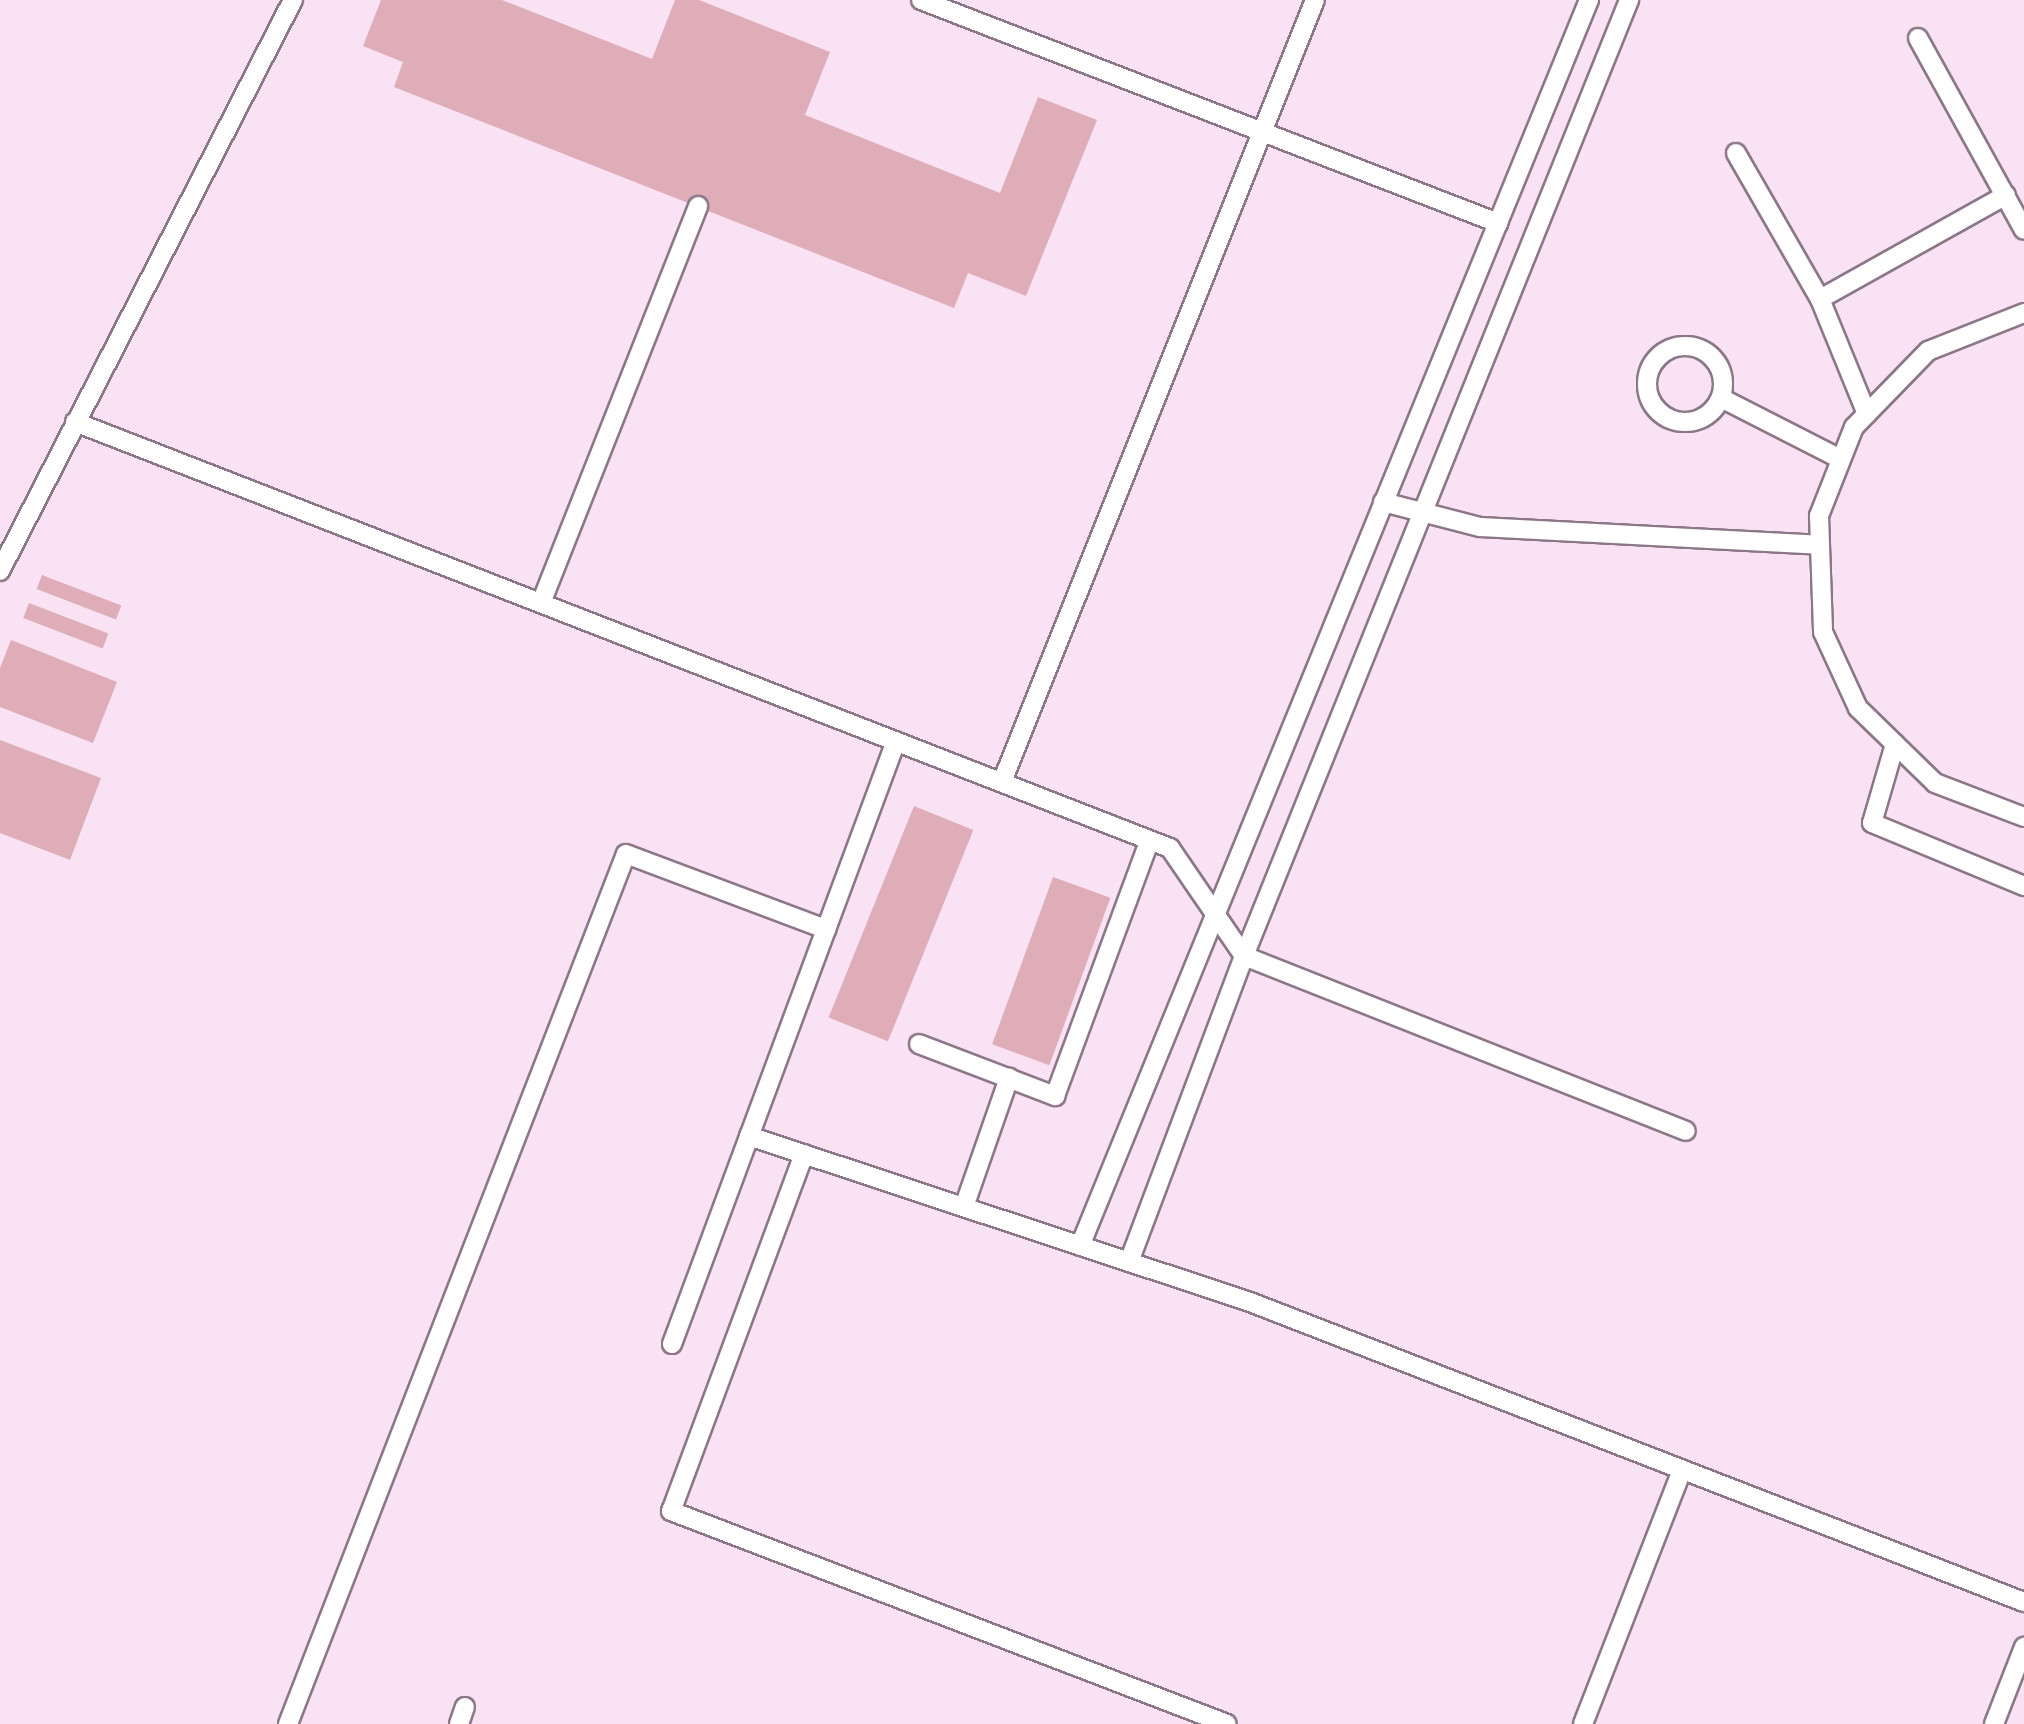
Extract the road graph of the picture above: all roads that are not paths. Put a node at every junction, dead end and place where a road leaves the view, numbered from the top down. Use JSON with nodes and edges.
{"nodes":[{"id":1,"x":292,"y":0,"type":"edge"},
{"id":2,"x":920,"y":0,"type":"edge"},
{"id":3,"x":1315,"y":0,"type":"edge"},
{"id":4,"x":1589,"y":0,"type":"edge"},
{"id":5,"x":1630,"y":0,"type":"edge"},
{"id":6,"x":1918,"y":38,"type":"dead end"},
{"id":7,"x":1262,"y":134,"type":"junction"},
{"id":8,"x":1736,"y":152,"type":"dead end"},
{"id":9,"x":2006,"y":194,"type":"junction"},
{"id":10,"x":698,"y":206,"type":"dead end"},
{"id":11,"x":1498,"y":223,"type":"junction"},
{"id":12,"x":2024,"y":230,"type":"edge"},
{"id":13,"x":1820,"y":299,"type":"junction"},
{"id":14,"x":2024,"y":313,"type":"edge"},
{"id":15,"x":1724,"y":399,"type":"junction"},
{"id":16,"x":1867,"y":414,"type":"junction"},
{"id":17,"x":75,"y":422,"type":"junction"},
{"id":18,"x":1842,"y":459,"type":"junction"},
{"id":19,"x":1383,"y":502,"type":"junction"},
{"id":20,"x":1423,"y":512,"type":"junction"},
{"id":21,"x":1820,"y":545,"type":"junction"},
{"id":22,"x":0,"y":571,"type":"edge"},
{"id":23,"x":541,"y":603,"type":"junction"},
{"id":24,"x":896,"y":742,"type":"junction"},
{"id":25,"x":1896,"y":744,"type":"junction"},
{"id":26,"x":1002,"y":782,"type":"junction"},
{"id":27,"x":2024,"y":817,"type":"edge"},
{"id":28,"x":1150,"y":842,"type":"junction"},
{"id":29,"x":2024,"y":886,"type":"edge"},
{"id":30,"x":1214,"y":913,"type":"junction"},
{"id":31,"x":826,"y":930,"type":"junction"},
{"id":32,"x":1244,"y":956,"type":"junction"},
{"id":33,"x":919,"y":1044,"type":"dead end"},
{"id":34,"x":1009,"y":1078,"type":"junction"},
{"id":35,"x":1686,"y":1131,"type":"dead end"},
{"id":36,"x":749,"y":1136,"type":"junction"},
{"id":37,"x":804,"y":1154,"type":"junction"},
{"id":38,"x":964,"y":1208,"type":"junction"},
{"id":39,"x":1080,"y":1246,"type":"junction"},
{"id":40,"x":1130,"y":1262,"type":"junction"},
{"id":41,"x":672,"y":1344,"type":"dead end"},
{"id":42,"x":1682,"y":1470,"type":"junction"},
{"id":43,"x":2024,"y":1602,"type":"edge"},
{"id":44,"x":2024,"y":1647,"type":"edge"},
{"id":45,"x":288,"y":1724,"type":"edge"},
{"id":46,"x":1227,"y":1724,"type":"edge"},
{"id":47,"x":1583,"y":1724,"type":"edge"},
{"id":48,"x":1994,"y":1724,"type":"edge"}],
"edges":[{"from":1,"to":17,"type":"lane"},
{"from":2,"to":7,"type":"lane"},
{"from":3,"to":7,"type":"lane"},
{"from":4,"to":11,"type":"lane"},
{"from":5,"to":20,"type":"lane"},
{"from":6,"to":9,"type":"lane"},
{"from":7,"to":11,"type":"lane"},
{"from":7,"to":26,"type":"lane"},
{"from":8,"to":13,"type":"lane"},
{"from":9,"to":12,"type":"lane"},
{"from":9,"to":13,"type":"lane"},
{"from":10,"to":23,"type":"lane"},
{"from":11,"to":19,"type":"lane"},
{"from":13,"to":16,"type":"lane"},
{"from":14,"to":16,"type":"lane"},
{"from":15,"to":15,"type":"lane"},
{"from":15,"to":18,"type":"lane"},
{"from":16,"to":18,"type":"lane"},
{"from":17,"to":22,"type":"lane"},
{"from":17,"to":23,"type":"lane"},
{"from":18,"to":21,"type":"lane"},
{"from":19,"to":20,"type":"lane"},
{"from":19,"to":30,"type":"lane"},
{"from":20,"to":21,"type":"lane"},
{"from":20,"to":32,"type":"lane"},
{"from":21,"to":25,"type":"lane"},
{"from":23,"to":24,"type":"lane"},
{"from":24,"to":26,"type":"lane"},
{"from":24,"to":31,"type":"lane"},
{"from":25,"to":27,"type":"lane"},
{"from":25,"to":29,"type":"lane"},
{"from":26,"to":28,"type":"lane"},
{"from":28,"to":30,"type":"lane"},
{"from":28,"to":34,"type":"lane"},
{"from":30,"to":32,"type":"lane"},
{"from":30,"to":39,"type":"lane"},
{"from":31,"to":36,"type":"lane"},
{"from":31,"to":45,"type":"lane"},
{"from":32,"to":35,"type":"lane"},
{"from":32,"to":40,"type":"lane"},
{"from":33,"to":34,"type":"lane"},
{"from":34,"to":38,"type":"lane"},
{"from":36,"to":37,"type":"lane"},
{"from":36,"to":41,"type":"lane"},
{"from":37,"to":38,"type":"lane"},
{"from":37,"to":46,"type":"lane"},
{"from":38,"to":39,"type":"lane"},
{"from":39,"to":40,"type":"lane"},
{"from":40,"to":42,"type":"lane"},
{"from":42,"to":43,"type":"lane"},
{"from":42,"to":47,"type":"lane"},
{"from":44,"to":48,"type":"lane"}]}
